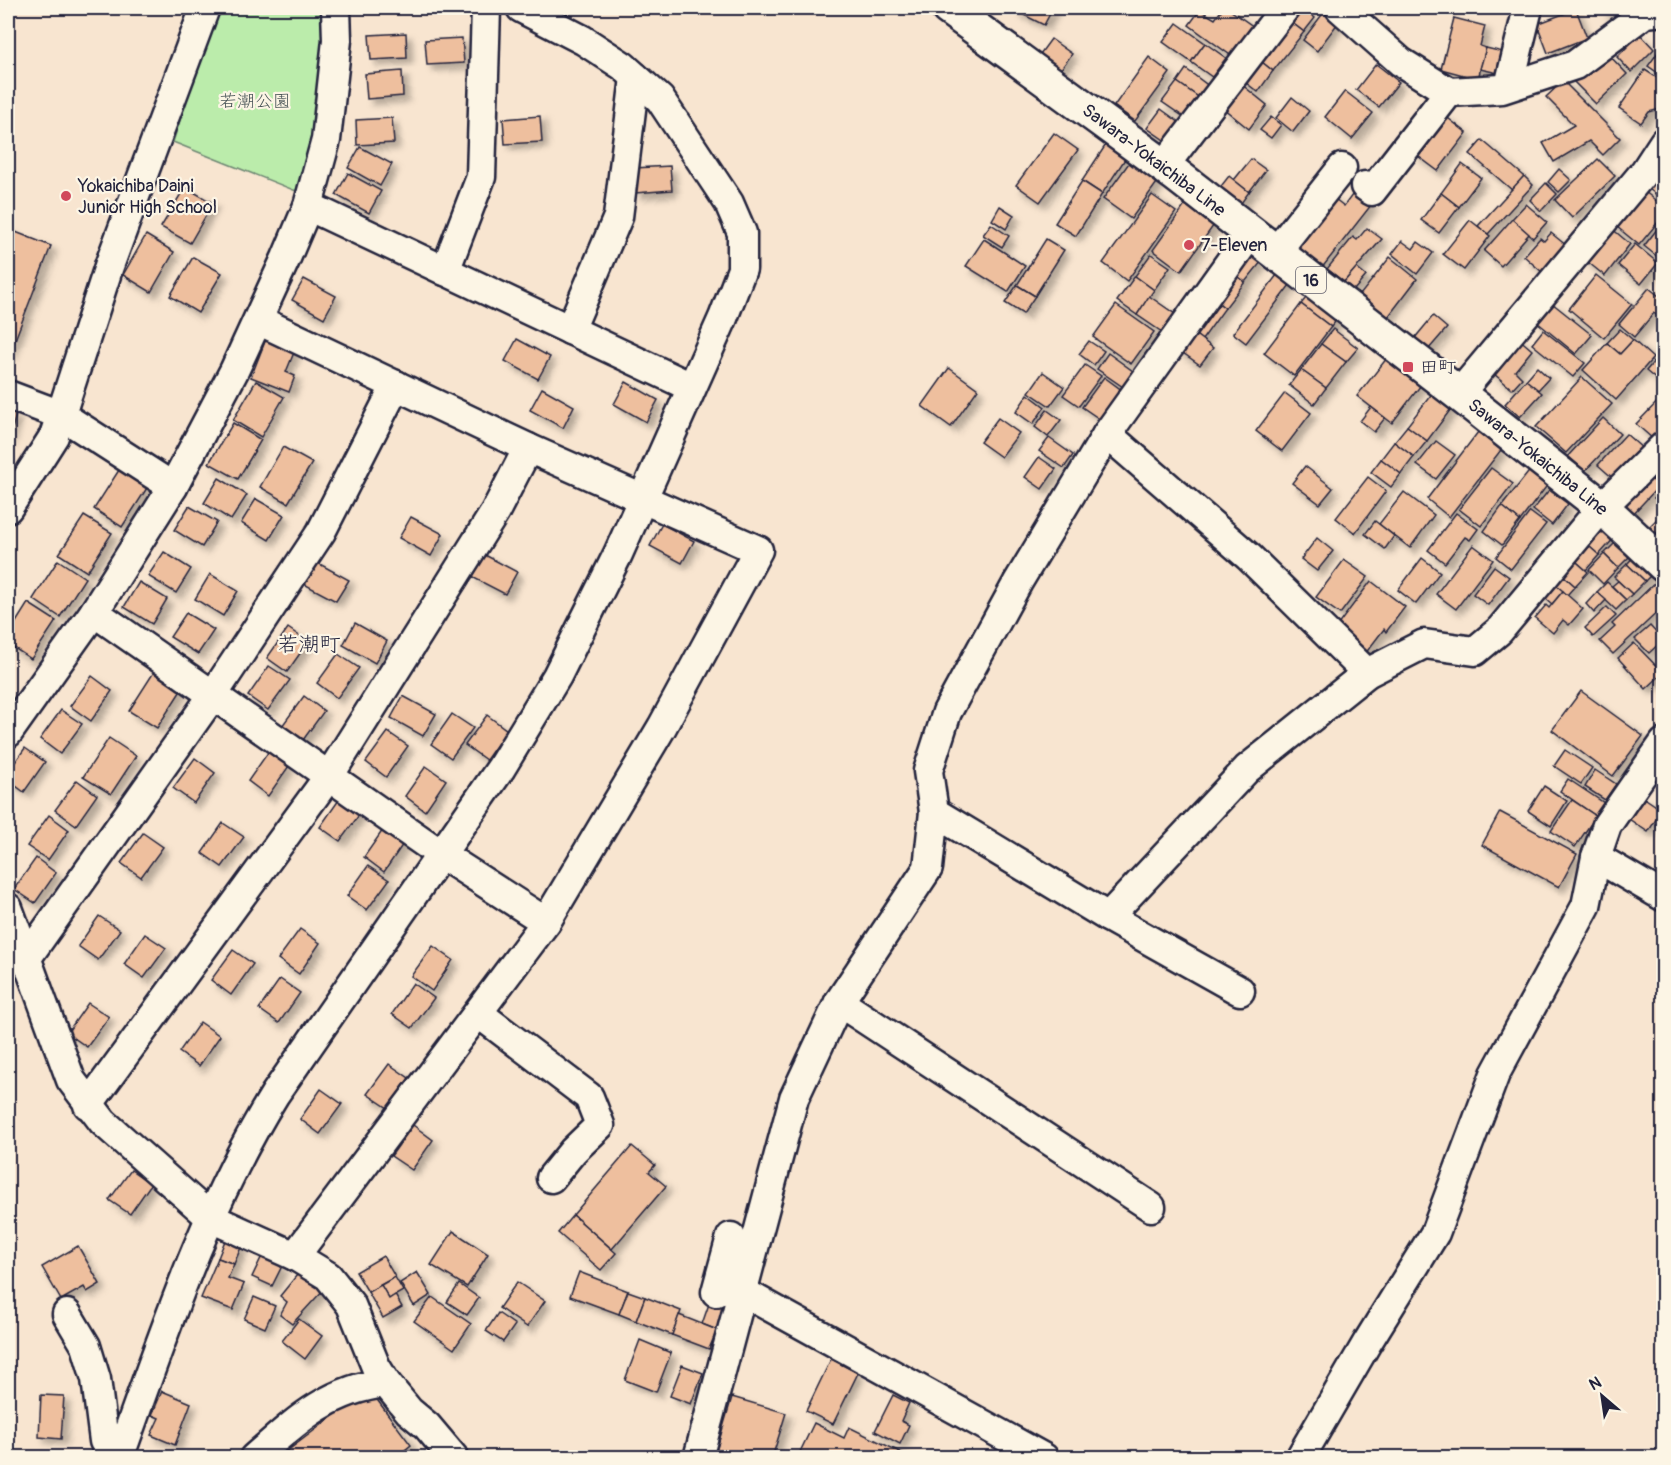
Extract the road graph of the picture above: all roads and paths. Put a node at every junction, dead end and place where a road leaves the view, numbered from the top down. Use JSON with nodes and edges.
{"nodes":[{"id":1,"x":205,"y":8,"type":"edge"},
{"id":2,"x":336,"y":8,"type":"edge"},
{"id":3,"x":486,"y":8,"type":"edge"},
{"id":4,"x":521,"y":8,"type":"edge"},
{"id":5,"x":948,"y":8,"type":"edge"},
{"id":6,"x":1285,"y":8,"type":"edge"},
{"id":7,"x":1340,"y":8,"type":"edge"},
{"id":8,"x":1528,"y":8,"type":"edge"},
{"id":9,"x":1664,"y":11,"type":"edge"},
{"id":10,"x":635,"y":77,"type":"junction"},
{"id":11,"x":1509,"y":86,"type":"junction"},
{"id":12,"x":1449,"y":92,"type":"junction"},
{"id":13,"x":1664,"y":141,"type":"edge"},
{"id":14,"x":1164,"y":166,"type":"junction"},
{"id":15,"x":1342,"y":168,"type":"dead end"},
{"id":16,"x":1365,"y":186,"type":"dead end"},
{"id":17,"x":308,"y":206,"type":"junction"},
{"id":18,"x":1263,"y":244,"type":"junction"},
{"id":19,"x":445,"y":271,"type":"junction"},
{"id":20,"x":258,"y":320,"type":"junction"},
{"id":21,"x":570,"y":330,"type":"junction"},
{"id":22,"x":396,"y":386,"type":"junction"},
{"id":23,"x":691,"y":387,"type":"junction"},
{"id":24,"x":1459,"y":394,"type":"junction"},
{"id":25,"x":8,"y":395,"type":"edge"},
{"id":26,"x":61,"y":415,"type":"junction"},
{"id":27,"x":1107,"y":434,"type":"junction"},
{"id":28,"x":1664,"y":446,"type":"edge"},
{"id":29,"x":528,"y":448,"type":"junction"},
{"id":30,"x":173,"y":486,"type":"junction"},
{"id":31,"x":642,"y":499,"type":"junction"},
{"id":32,"x":1602,"y":507,"type":"junction"},
{"id":33,"x":8,"y":508,"type":"edge"},
{"id":34,"x":1664,"y":565,"type":"edge"},
{"id":35,"x":94,"y":612,"type":"junction"},
{"id":36,"x":1367,"y":673,"type":"junction"},
{"id":37,"x":213,"y":694,"type":"junction"},
{"id":38,"x":8,"y":733,"type":"edge"},
{"id":39,"x":1664,"y":742,"type":"edge"},
{"id":40,"x":329,"y":776,"type":"junction"},
{"id":41,"x":933,"y":812,"type":"junction"},
{"id":42,"x":442,"y":855,"type":"junction"},
{"id":43,"x":1596,"y":857,"type":"junction"},
{"id":44,"x":1664,"y":897,"type":"edge"},
{"id":45,"x":8,"y":908,"type":"edge"},
{"id":46,"x":1108,"y":917,"type":"junction"},
{"id":47,"x":546,"y":922,"type":"junction"},
{"id":48,"x":26,"y":959,"type":"junction"},
{"id":49,"x":1240,"y":991,"type":"dead end"},
{"id":50,"x":839,"y":1002,"type":"junction"},
{"id":51,"x":477,"y":1013,"type":"junction"},
{"id":52,"x":88,"y":1105,"type":"junction"},
{"id":53,"x":550,"y":1178,"type":"dead end"},
{"id":54,"x":1151,"y":1207,"type":"dead end"},
{"id":55,"x":211,"y":1218,"type":"junction"},
{"id":56,"x":730,"y":1237,"type":"dead end"},
{"id":57,"x":295,"y":1256,"type":"junction"},
{"id":58,"x":729,"y":1292,"type":"junction"},
{"id":59,"x":67,"y":1314,"type":"dead end"},
{"id":60,"x":386,"y":1383,"type":"junction"},
{"id":61,"x":118,"y":1458,"type":"edge"},
{"id":62,"x":255,"y":1458,"type":"edge"},
{"id":63,"x":453,"y":1458,"type":"edge"},
{"id":64,"x":698,"y":1458,"type":"edge"},
{"id":65,"x":1044,"y":1458,"type":"edge"},
{"id":66,"x":1300,"y":1458,"type":"edge"}],
"edges":[{"from":1,"to":26,"type":"street"},
{"from":2,"to":17,"type":"street"},
{"from":3,"to":19,"type":"street"},
{"from":4,"to":10,"type":"street"},
{"from":5,"to":14,"type":"main road","name":"Sawara-Yokaichiba Line","number":"16"},
{"from":6,"to":14,"type":"street"},
{"from":7,"to":12,"type":"street"},
{"from":8,"to":11,"type":"street"},
{"from":9,"to":11,"type":"street"},
{"from":10,"to":21,"type":"street"},
{"from":10,"to":23,"type":"street"},
{"from":11,"to":12,"type":"street"},
{"from":12,"to":16,"type":"street"},
{"from":13,"to":24,"type":"street"},
{"from":14,"to":18,"type":"main road","name":"Sawara-Yokaichiba Line","number":"16"},
{"from":15,"to":18,"type":"street"},
{"from":17,"to":19,"type":"street"},
{"from":17,"to":20,"type":"street"},
{"from":18,"to":24,"type":"main road","name":"Sawara-Yokaichiba Line","number":"16"},
{"from":18,"to":27,"type":"street"},
{"from":19,"to":21,"type":"street"},
{"from":20,"to":22,"type":"street"},
{"from":20,"to":30,"type":"street"},
{"from":21,"to":23,"type":"street"},
{"from":22,"to":29,"type":"street"},
{"from":22,"to":37,"type":"street"},
{"from":23,"to":31,"type":"street"},
{"from":24,"to":32,"type":"main road","name":"Sawara-Yokaichiba Line","number":"16"},
{"from":25,"to":26,"type":"street"},
{"from":26,"to":30,"type":"street"},
{"from":26,"to":33,"type":"street"},
{"from":27,"to":36,"type":"street"},
{"from":27,"to":41,"type":"street"},
{"from":28,"to":32,"type":"street"},
{"from":29,"to":31,"type":"street"},
{"from":29,"to":40,"type":"street"},
{"from":30,"to":35,"type":"street"},
{"from":31,"to":42,"type":"street"},
{"from":31,"to":47,"type":"street"},
{"from":32,"to":34,"type":"main road","name":"Sawara-Yokaichiba Line","number":"16"},
{"from":32,"to":36,"type":"street"},
{"from":35,"to":37,"type":"street"},
{"from":35,"to":38,"type":"street"},
{"from":36,"to":46,"type":"street"},
{"from":37,"to":40,"type":"street"},
{"from":37,"to":48,"type":"street"},
{"from":39,"to":43,"type":"street"},
{"from":40,"to":42,"type":"street"},
{"from":40,"to":52,"type":"street"},
{"from":41,"to":46,"type":"street"},
{"from":41,"to":50,"type":"street"},
{"from":42,"to":47,"type":"street"},
{"from":42,"to":55,"type":"street"},
{"from":43,"to":44,"type":"street"},
{"from":43,"to":66,"type":"street"},
{"from":45,"to":48,"type":"street"},
{"from":46,"to":49,"type":"street"},
{"from":47,"to":51,"type":"street"},
{"from":48,"to":52,"type":"street"},
{"from":50,"to":54,"type":"street"},
{"from":50,"to":58,"type":"street"},
{"from":51,"to":53,"type":"street"},
{"from":51,"to":57,"type":"street"},
{"from":52,"to":55,"type":"street"},
{"from":55,"to":57,"type":"street"},
{"from":55,"to":61,"type":"street"},
{"from":56,"to":58,"type":"street"},
{"from":57,"to":60,"type":"street"},
{"from":58,"to":64,"type":"street"},
{"from":58,"to":65,"type":"street"},
{"from":59,"to":61,"type":"street"},
{"from":60,"to":62,"type":"street"},
{"from":60,"to":63,"type":"street"}]}
